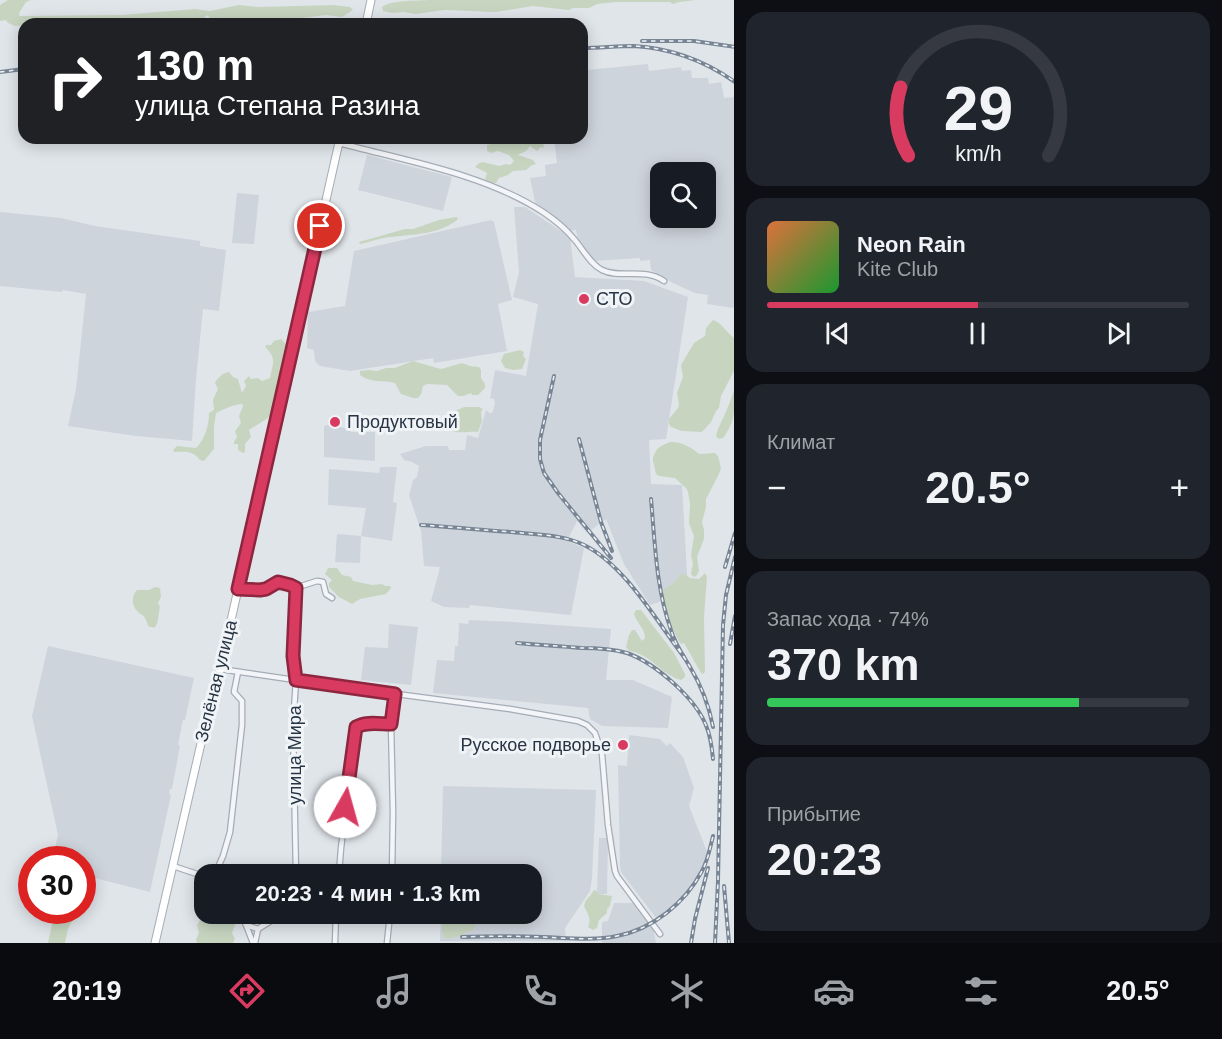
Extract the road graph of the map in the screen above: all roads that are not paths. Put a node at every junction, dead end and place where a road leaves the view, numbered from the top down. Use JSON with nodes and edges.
{"nodes":[{"id":1,"x":371,"y":0,"type":"edge"},
{"id":2,"x":367,"y":18,"type":"edge"},
{"id":3,"x":338,"y":144,"type":"edge"},
{"id":4,"x":353,"y":144,"type":"edge"},
{"id":5,"x":664,"y":281,"type":"dead end"},
{"id":6,"x":296,"y":588,"type":"junction"},
{"id":7,"x":238,"y":589,"type":"junction"},
{"id":8,"x":332,"y":598,"type":"dead end"},
{"id":9,"x":220,"y":669,"type":"junction"},
{"id":10,"x":238,"y":672,"type":"junction"},
{"id":11,"x":296,"y":680,"type":"junction"},
{"id":12,"x":395,"y":694,"type":"junction"},
{"id":13,"x":391,"y":724,"type":"junction"},
{"id":14,"x":219,"y":864,"type":"edge"},
{"id":15,"x":296,"y":864,"type":"edge"},
{"id":16,"x":340,"y":864,"type":"edge"},
{"id":17,"x":392,"y":864,"type":"edge"},
{"id":18,"x":173,"y":866,"type":"junction"},
{"id":19,"x":194,"y":873,"type":"edge"},
{"id":20,"x":266,"y":924,"type":"edge"},
{"id":21,"x":335,"y":924,"type":"edge"},
{"id":22,"x":389,"y":924,"type":"edge"},
{"id":23,"x":246,"y":925,"type":"joint"},
{"id":24,"x":258,"y":929,"type":"junction"},
{"id":25,"x":660,"y":934,"type":"dead end"},
{"id":26,"x":155,"y":943,"type":"edge"},
{"id":27,"x":254,"y":943,"type":"edge"},
{"id":28,"x":334,"y":943,"type":"edge"},
{"id":29,"x":387,"y":943,"type":"edge"}],
"edges":[{"from":1,"to":2,"type":"street"},
{"from":3,"to":7,"type":"street","name":"Зелёная улица"},
{"from":4,"to":5,"type":"street"},
{"from":6,"to":7,"type":"street"},
{"from":6,"to":8,"type":"street"},
{"from":6,"to":11,"type":"street","name":"улица Мира"},
{"from":7,"to":9,"type":"street","name":"Зелёная улица"},
{"from":9,"to":10,"type":"street"},
{"from":9,"to":18,"type":"street","name":"Зелёная улица"},
{"from":10,"to":11,"type":"street"},
{"from":10,"to":14,"type":"street"},
{"from":11,"to":12,"type":"street"},
{"from":11,"to":15,"type":"street","name":"улица Мира"},
{"from":12,"to":13,"type":"street"},
{"from":12,"to":25,"type":"street"},
{"from":13,"to":16,"type":"street"},
{"from":13,"to":17,"type":"street"},
{"from":18,"to":19,"type":"street"},
{"from":18,"to":26,"type":"street","name":"Зелёная улица"},
{"from":20,"to":24,"type":"street"},
{"from":21,"to":28,"type":"street"},
{"from":22,"to":29,"type":"street"},
{"from":23,"to":24,"type":"street"},
{"from":23,"to":27,"type":"street"},
{"from":24,"to":27,"type":"street"}]}
